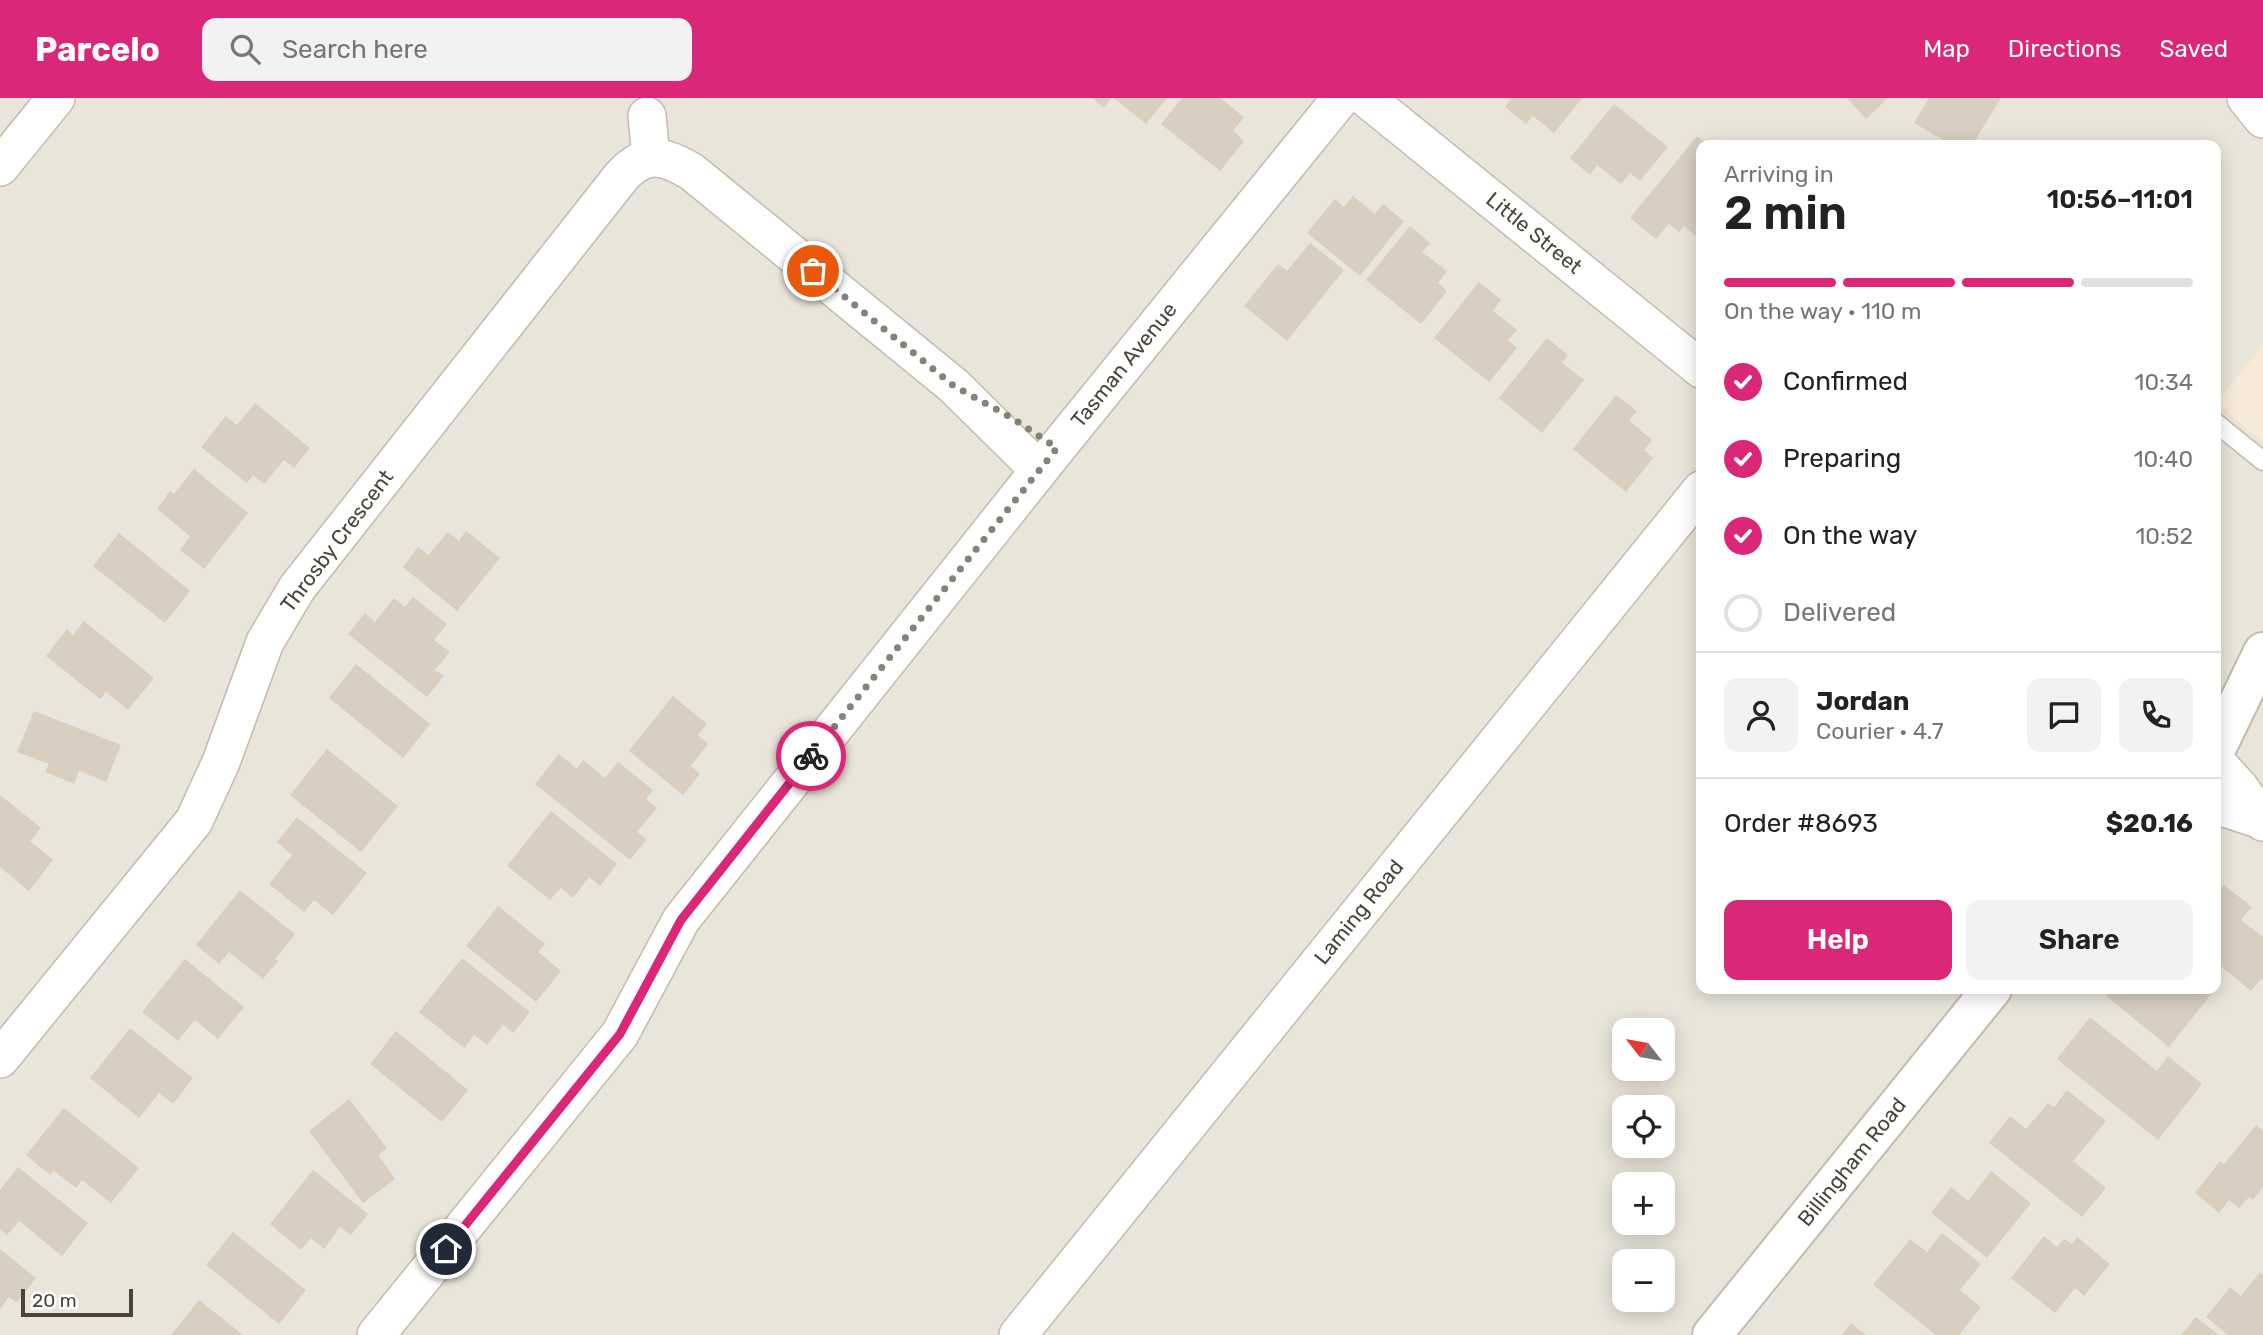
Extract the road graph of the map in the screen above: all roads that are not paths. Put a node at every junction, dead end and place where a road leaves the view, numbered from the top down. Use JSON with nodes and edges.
{"nodes":[{"id":1,"x":56,"y":98,"type":"edge"},
{"id":2,"x":1341,"y":98,"type":"edge"},
{"id":3,"x":1366,"y":98,"type":"edge"},
{"id":4,"x":2246,"y":98,"type":"edge"},
{"id":5,"x":647,"y":116,"type":"dead end"},
{"id":6,"x":2263,"y":120,"type":"edge"},
{"id":7,"x":651,"y":157,"type":"junction"},
{"id":8,"x":0,"y":167,"type":"edge"},
{"id":9,"x":1696,"y":365,"type":"edge"},
{"id":10,"x":2221,"y":427,"type":"edge"},
{"id":11,"x":1048,"y":459,"type":"junction"},
{"id":12,"x":2263,"y":461,"type":"edge"},
{"id":13,"x":1696,"y":496,"type":"edge"},
{"id":14,"x":2263,"y":651,"type":"edge"},
{"id":15,"x":2221,"y":684,"type":"edge"},
{"id":16,"x":2221,"y":745,"type":"edge"},
{"id":17,"x":2221,"y":763,"type":"edge"},
{"id":18,"x":2221,"y":807,"type":"edge"},
{"id":19,"x":2262,"y":821,"type":"edge"},
{"id":20,"x":1988,"y":994,"type":"edge"},
{"id":21,"x":0,"y":1059,"type":"edge"},
{"id":22,"x":376,"y":1335,"type":"edge"},
{"id":23,"x":1018,"y":1335,"type":"edge"},
{"id":24,"x":1712,"y":1335,"type":"edge"}],
"edges":[{"from":1,"to":8,"type":"street"},
{"from":2,"to":11,"type":"street","name":"Tasman Avenue"},
{"from":3,"to":9,"type":"street","name":"Little Street"},
{"from":4,"to":6,"type":"street"},
{"from":5,"to":7,"type":"street"},
{"from":7,"to":11,"type":"street"},
{"from":7,"to":21,"type":"street","name":"Throsby Crescent"},
{"from":10,"to":12,"type":"lane"},
{"from":11,"to":22,"type":"street","name":"Tasman Avenue"},
{"from":13,"to":23,"type":"street","name":"Laming Road"},
{"from":14,"to":15,"type":"street"},
{"from":14,"to":16,"type":"street"},
{"from":17,"to":19,"type":"street"},
{"from":18,"to":19,"type":"street"},
{"from":20,"to":24,"type":"street","name":"Billingham Road"}]}
